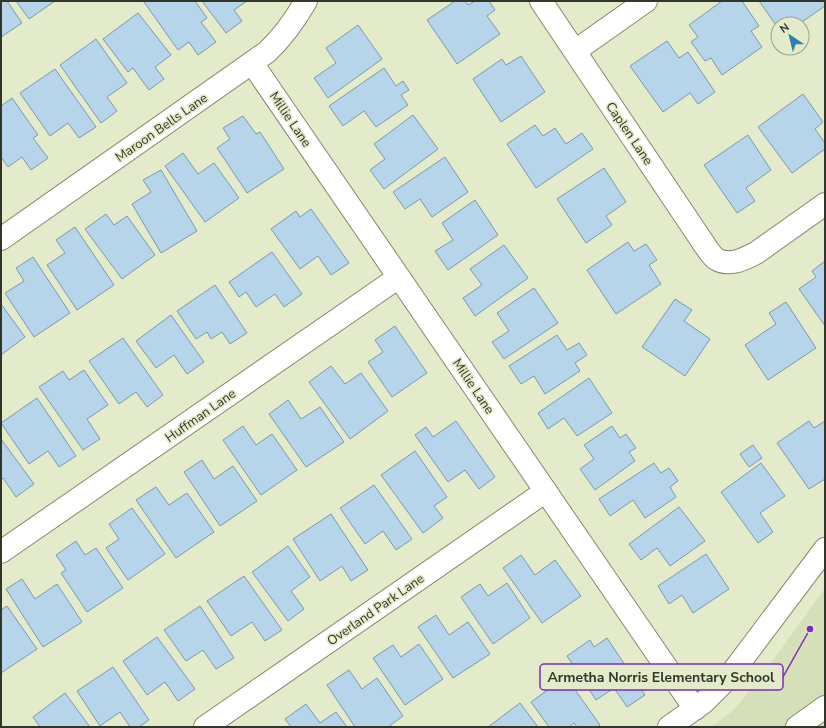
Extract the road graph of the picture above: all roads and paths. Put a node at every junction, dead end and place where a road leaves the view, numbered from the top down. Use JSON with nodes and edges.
{"nodes":[{"id":1,"x":306,"y":1,"type":"edge"},
{"id":2,"x":541,"y":1,"type":"edge"},
{"id":3,"x":646,"y":1,"type":"edge"},
{"id":4,"x":575,"y":51,"type":"junction"},
{"id":5,"x":252,"y":63,"type":"junction"},
{"id":6,"x":825,"y":204,"type":"edge"},
{"id":7,"x":1,"y":238,"type":"edge"},
{"id":8,"x":399,"y":277,"type":"junction"},
{"id":9,"x":546,"y":491,"type":"junction"},
{"id":10,"x":825,"y":549,"type":"edge"},
{"id":11,"x":1,"y":552,"type":"edge"},
{"id":12,"x":825,"y":707,"type":"edge"},
{"id":13,"x":695,"y":709,"type":"junction"},
{"id":14,"x":204,"y":727,"type":"edge"},
{"id":15,"x":669,"y":727,"type":"edge"},
{"id":16,"x":797,"y":727,"type":"edge"}],
"edges":[{"from":1,"to":5,"type":"street","name":"Maroon Bells Lane"},
{"from":2,"to":4,"type":"street","name":"Caplen Lane"},
{"from":3,"to":4,"type":"street"},
{"from":4,"to":6,"type":"street","name":"Caplen Lane"},
{"from":5,"to":7,"type":"street","name":"Maroon Bells Lane"},
{"from":5,"to":8,"type":"street","name":"Millie Lane"},
{"from":8,"to":9,"type":"street","name":"Millie Lane"},
{"from":8,"to":11,"type":"street","name":"Huffman Lane"},
{"from":9,"to":13,"type":"street","name":"Millie Lane"},
{"from":9,"to":14,"type":"street","name":"Overland Park Lane"},
{"from":10,"to":13,"type":"street"},
{"from":12,"to":16,"type":"street"},
{"from":13,"to":15,"type":"street"}]}
